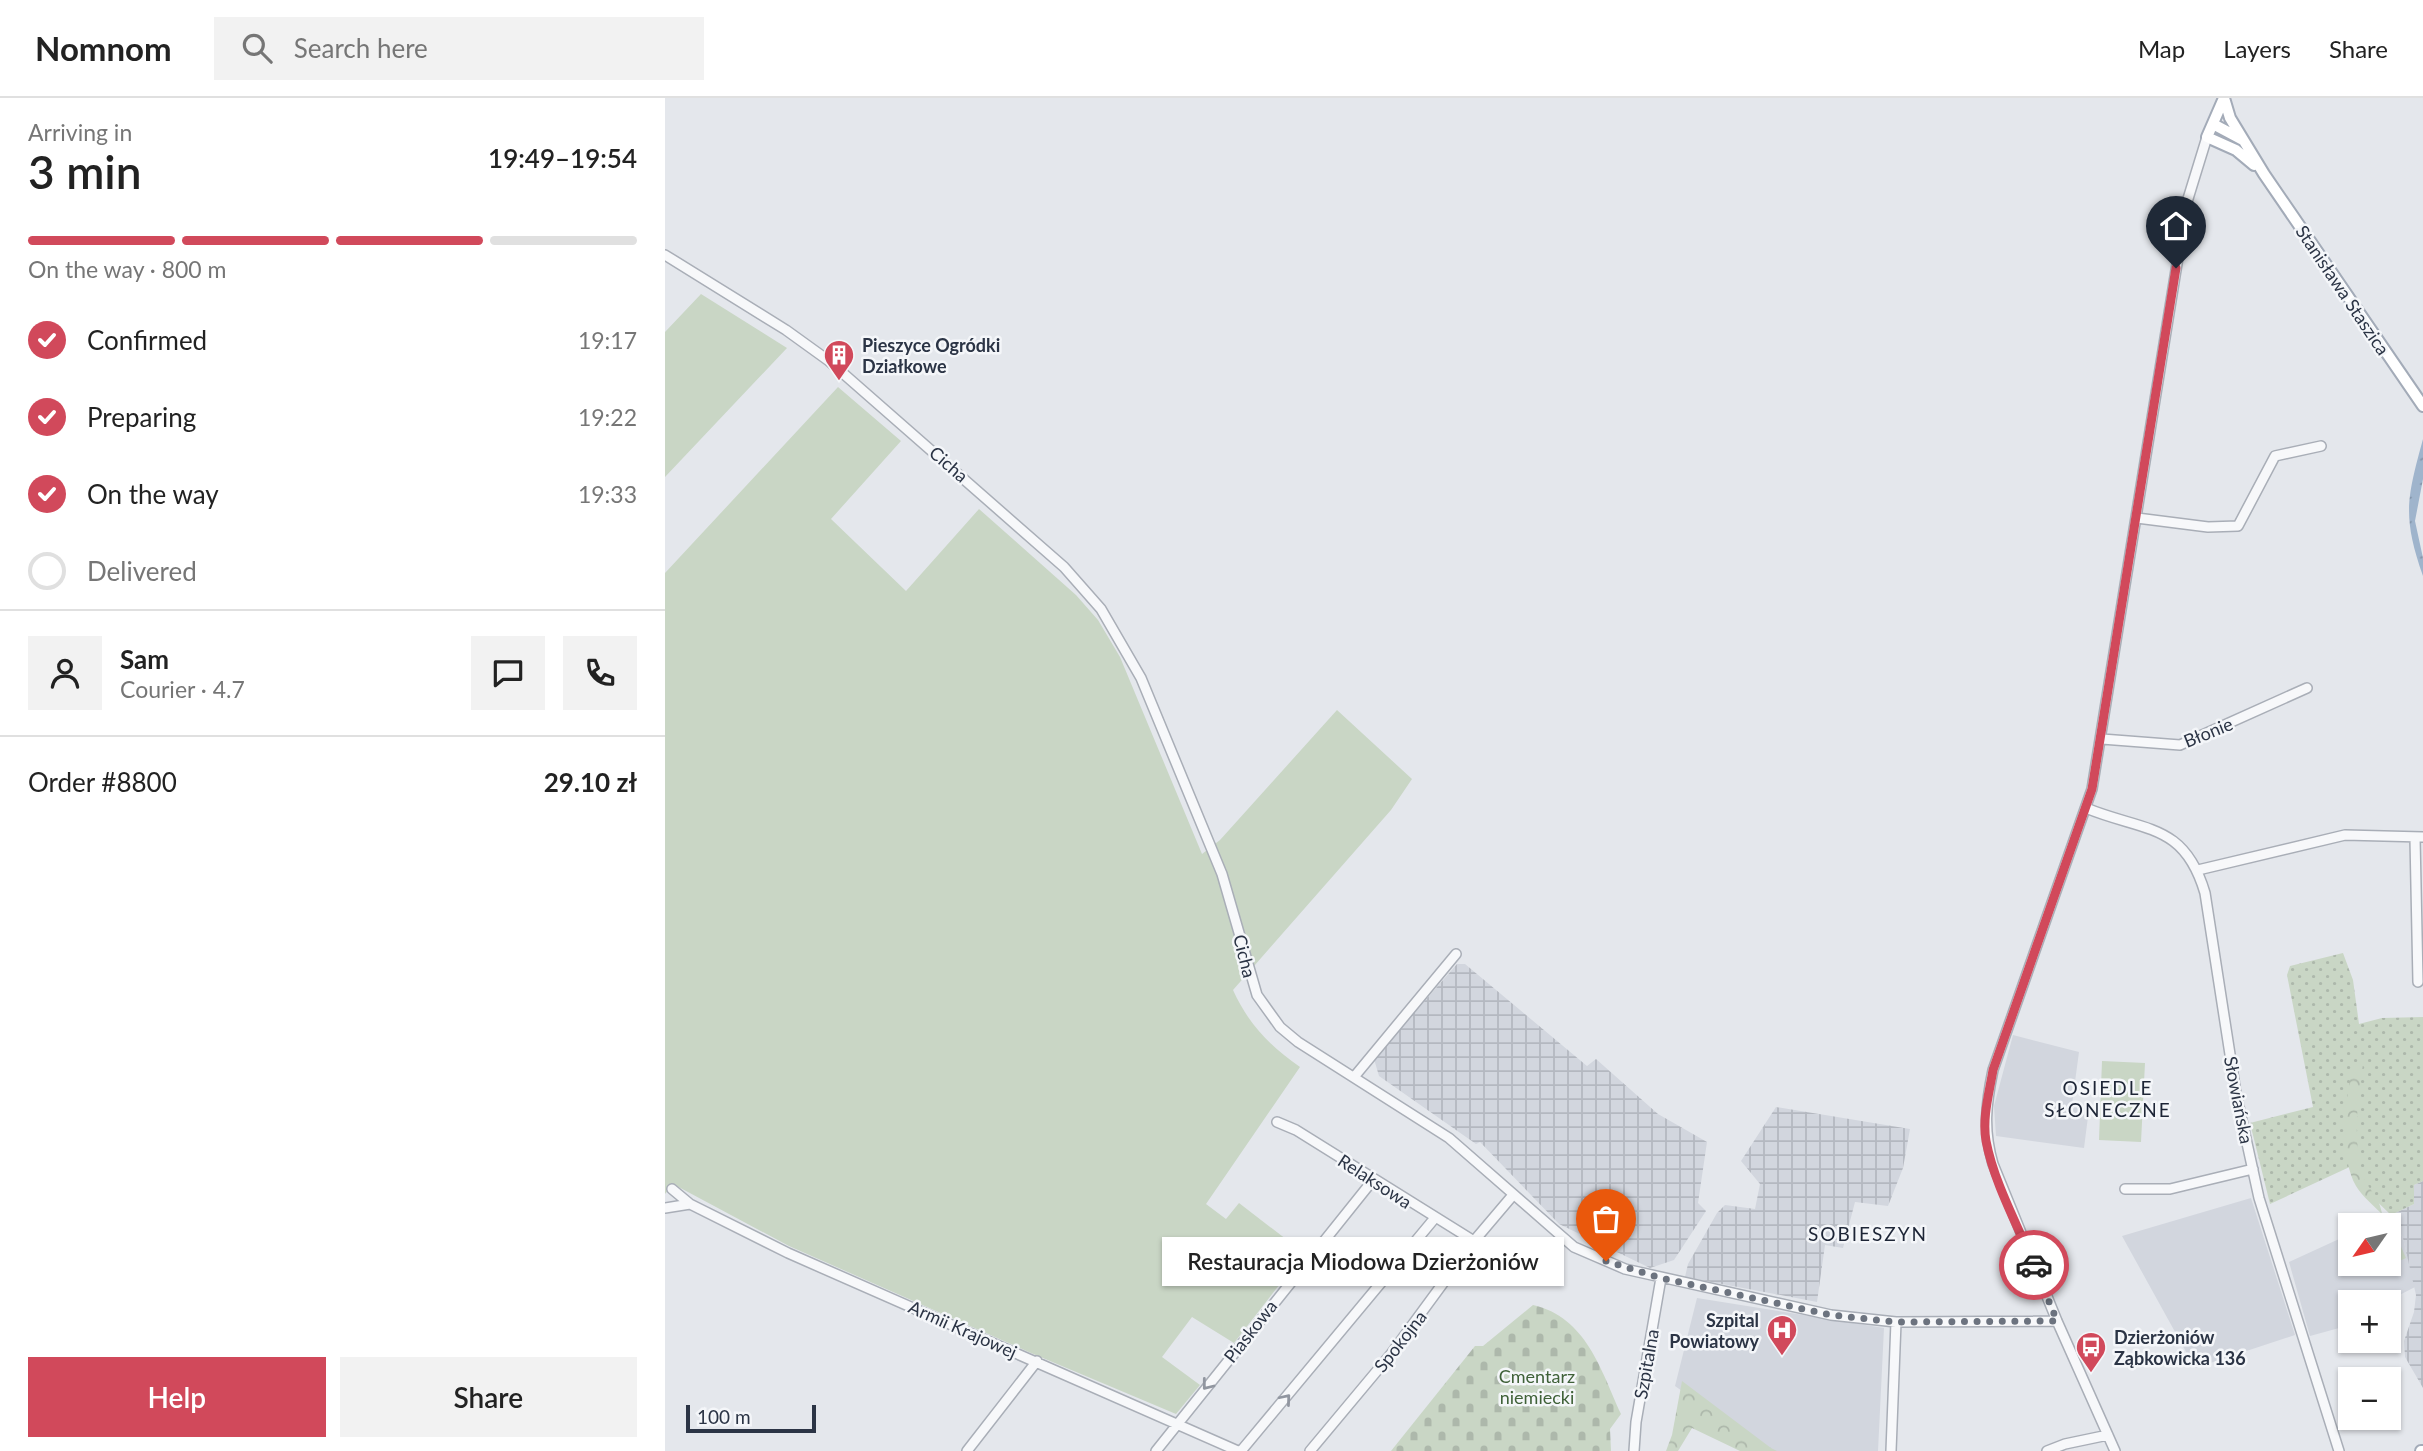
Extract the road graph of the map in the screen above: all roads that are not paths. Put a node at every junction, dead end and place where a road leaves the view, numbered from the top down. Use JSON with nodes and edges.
{"nodes":[{"id":1,"x":2224,"y":98,"type":"edge"},
{"id":2,"x":2213,"y":124,"type":"junction"},
{"id":3,"x":2207,"y":137,"type":"junction"},
{"id":4,"x":2243,"y":140,"type":"junction"},
{"id":5,"x":2264,"y":174,"type":"junction"},
{"id":6,"x":665,"y":255,"type":"edge"},
{"id":7,"x":2423,"y":406,"type":"edge"},
{"id":8,"x":2321,"y":446,"type":"dead end"},
{"id":9,"x":2137,"y":518,"type":"junction"},
{"id":10,"x":2307,"y":688,"type":"dead end"},
{"id":11,"x":2102,"y":739,"type":"junction"},
{"id":12,"x":2086,"y":808,"type":"junction"},
{"id":13,"x":2419,"y":838,"type":"edge"},
{"id":14,"x":2198,"y":870,"type":"junction"},
{"id":15,"x":1456,"y":954,"type":"dead end"},
{"id":16,"x":2418,"y":982,"type":"dead end"},
{"id":17,"x":1354,"y":1077,"type":"junction"},
{"id":18,"x":1277,"y":1122,"type":"dead end"},
{"id":19,"x":2253,"y":1169,"type":"junction"},
{"id":20,"x":1373,"y":1180,"type":"junction"},
{"id":21,"x":672,"y":1188,"type":"dead end"},
{"id":22,"x":2125,"y":1188,"type":"dead end"},
{"id":23,"x":1513,"y":1195,"type":"junction"},
{"id":24,"x":689,"y":1204,"type":"junction"},
{"id":25,"x":665,"y":1208,"type":"edge"},
{"id":26,"x":1434,"y":1219,"type":"junction"},
{"id":27,"x":1473,"y":1241,"type":"junction"},
{"id":28,"x":1661,"y":1278,"type":"junction"},
{"id":29,"x":2057,"y":1321,"type":"junction"},
{"id":30,"x":1896,"y":1322,"type":"junction"},
{"id":31,"x":1037,"y":1361,"type":"junction"},
{"id":32,"x":1178,"y":1423,"type":"junction"},
{"id":33,"x":2108,"y":1435,"type":"junction"},
{"id":34,"x":967,"y":1451,"type":"edge"},
{"id":35,"x":1156,"y":1451,"type":"edge"},
{"id":36,"x":1240,"y":1451,"type":"edge"},
{"id":37,"x":1310,"y":1451,"type":"edge"},
{"id":38,"x":1634,"y":1451,"type":"edge"},
{"id":39,"x":1891,"y":1451,"type":"edge"},
{"id":40,"x":2047,"y":1451,"type":"edge"},
{"id":41,"x":2116,"y":1451,"type":"edge"},
{"id":42,"x":2339,"y":1451,"type":"edge"}],
"edges":[{"from":1,"to":2,"type":"main road"},
{"from":1,"to":4,"type":"main road"},
{"from":2,"to":3,"type":"main road"},
{"from":2,"to":4,"type":"main road"},
{"from":3,"to":5,"type":"main road"},
{"from":3,"to":9,"type":"street"},
{"from":4,"to":5,"type":"main road"},
{"from":5,"to":7,"type":"main road","name":"Stanisława Staszica"},
{"from":6,"to":17,"type":"street","name":"Cicha"},
{"from":8,"to":9,"type":"street"},
{"from":9,"to":11,"type":"street"},
{"from":10,"to":11,"type":"street","name":"Błonie"},
{"from":11,"to":12,"type":"street"},
{"from":12,"to":14,"type":"street","name":"Słowiańska"},
{"from":12,"to":29,"type":"street"},
{"from":13,"to":14,"type":"street"},
{"from":13,"to":16,"type":"street"},
{"from":14,"to":19,"type":"street","name":"Słowiańska"},
{"from":15,"to":17,"type":"street"},
{"from":17,"to":23,"type":"street","name":"Cicha"},
{"from":18,"to":20,"type":"street","name":"Relaksowa"},
{"from":19,"to":22,"type":"street"},
{"from":19,"to":42,"type":"street","name":"Słowiańska"},
{"from":20,"to":26,"type":"street","name":"Relaksowa"},
{"from":20,"to":32,"type":"street","name":"Piaskowa","one_way":true},
{"from":21,"to":24,"type":"street","name":"Armii Krajowej"},
{"from":23,"to":27,"type":"street","name":"Spokojna"},
{"from":23,"to":28,"type":"street","name":"Cicha"},
{"from":24,"to":25,"type":"street"},
{"from":24,"to":31,"type":"street","name":"Armii Krajowej"},
{"from":26,"to":27,"type":"street","name":"Relaksowa"},
{"from":36,"to":26,"type":"street","one_way":true},
{"from":27,"to":37,"type":"street","name":"Spokojna"},
{"from":28,"to":30,"type":"street","name":"Cicha"},
{"from":28,"to":38,"type":"street","name":"Szpitalna"},
{"from":29,"to":30,"type":"street","name":"Cicha"},
{"from":29,"to":33,"type":"street"},
{"from":30,"to":39,"type":"street"},
{"from":31,"to":32,"type":"street","name":"Armii Krajowej"},
{"from":31,"to":34,"type":"street"},
{"from":32,"to":35,"type":"street","name":"Piaskowa"},
{"from":32,"to":36,"type":"street","name":"Armii Krajowej"},
{"from":33,"to":40,"type":"street"},
{"from":33,"to":41,"type":"street"}]}
